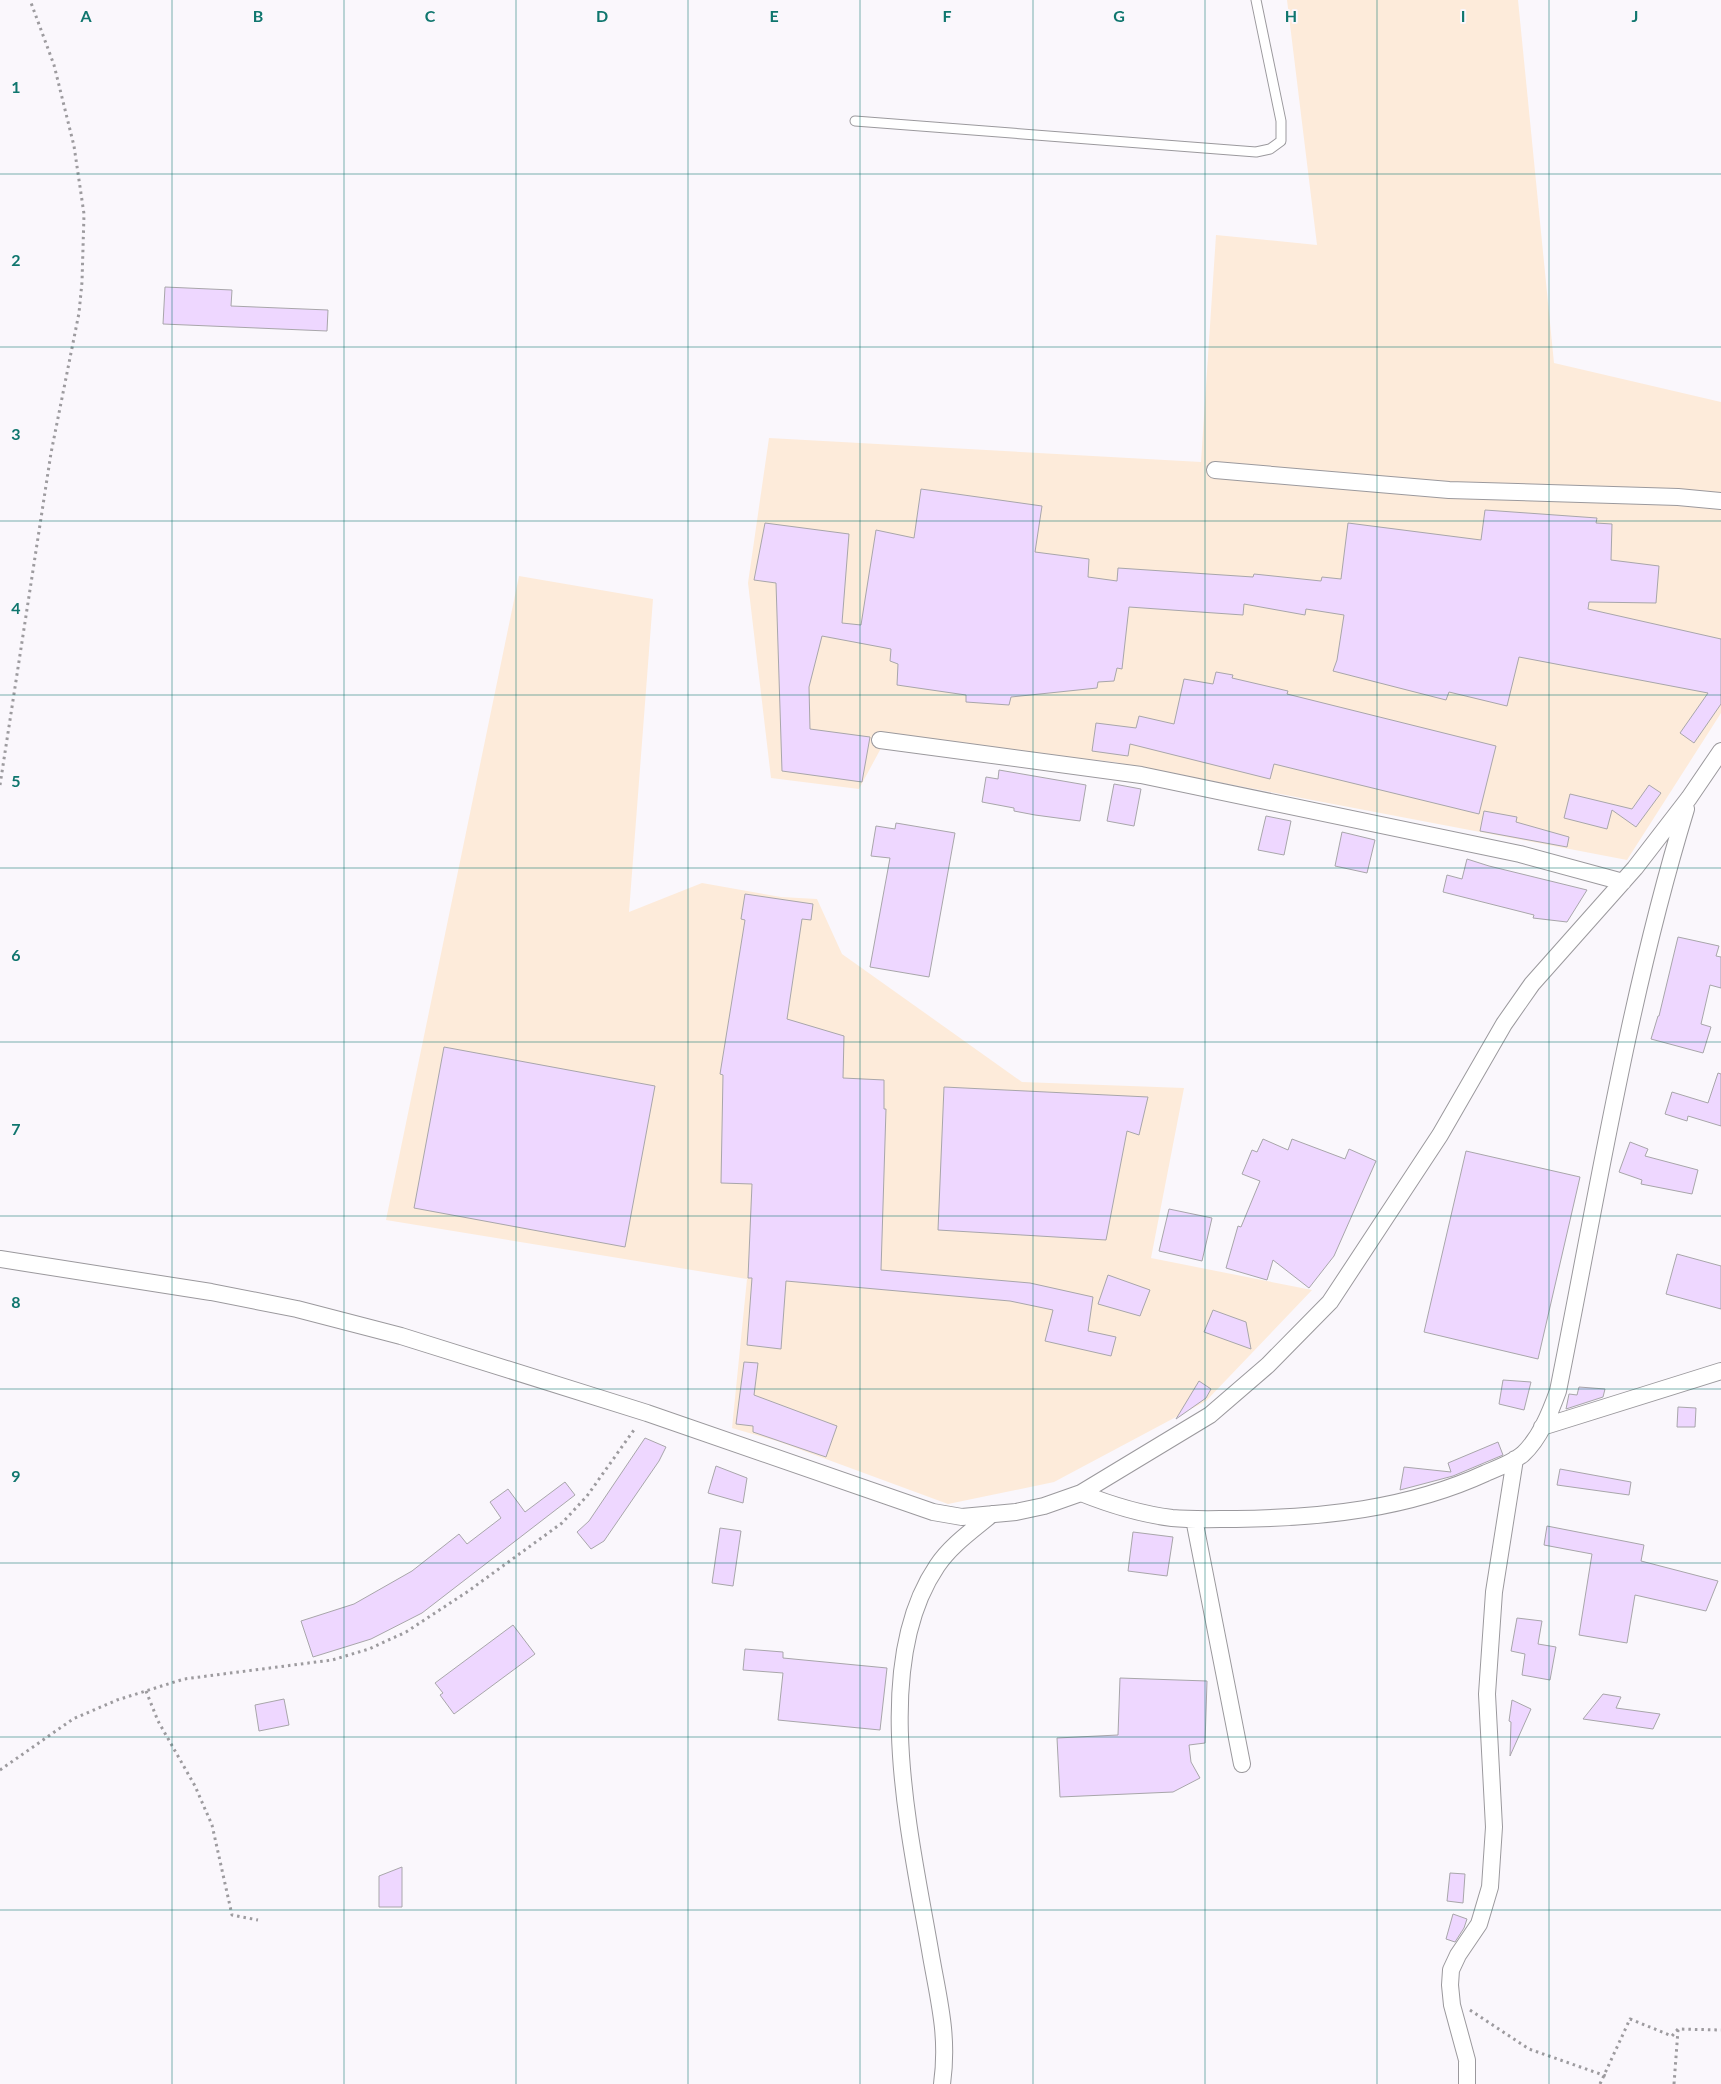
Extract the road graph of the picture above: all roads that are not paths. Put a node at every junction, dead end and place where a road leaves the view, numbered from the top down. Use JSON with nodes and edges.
{"nodes":[{"id":1,"x":1256,"y":0,"type":"edge"},
{"id":2,"x":855,"y":121,"type":"dead end"},
{"id":3,"x":1215,"y":470,"type":"dead end"},
{"id":4,"x":1721,"y":501,"type":"edge"},
{"id":5,"x":880,"y":740,"type":"dead end"},
{"id":6,"x":1721,"y":751,"type":"edge"},
{"id":7,"x":1689,"y":798,"type":"junction"},
{"id":8,"x":1623,"y":882,"type":"junction"},
{"id":9,"x":0,"y":1259,"type":"edge"},
{"id":10,"x":1721,"y":1371,"type":"edge"},
{"id":11,"x":1542,"y":1427,"type":"junction"},
{"id":12,"x":1515,"y":1459,"type":"junction"},
{"id":13,"x":1081,"y":1492,"type":"junction"},
{"id":14,"x":992,"y":1514,"type":"junction"},
{"id":15,"x":1194,"y":1519,"type":"junction"},
{"id":16,"x":1242,"y":1764,"type":"dead end"},
{"id":17,"x":942,"y":2084,"type":"edge"},
{"id":18,"x":1468,"y":2084,"type":"edge"}],
"edges":[{"from":1,"to":2,"type":"lane"},
{"from":3,"to":4,"type":"street"},
{"from":5,"to":8,"type":"street"},
{"from":6,"to":7,"type":"street"},
{"from":7,"to":8,"type":"street"},
{"from":7,"to":11,"type":"street"},
{"from":8,"to":13,"type":"street"},
{"from":9,"to":14,"type":"street"},
{"from":10,"to":11,"type":"street"},
{"from":11,"to":12,"type":"street"},
{"from":12,"to":15,"type":"street"},
{"from":12,"to":18,"type":"street"},
{"from":13,"to":14,"type":"street"},
{"from":13,"to":15,"type":"street"},
{"from":14,"to":17,"type":"street"},
{"from":15,"to":16,"type":"street"}]}
